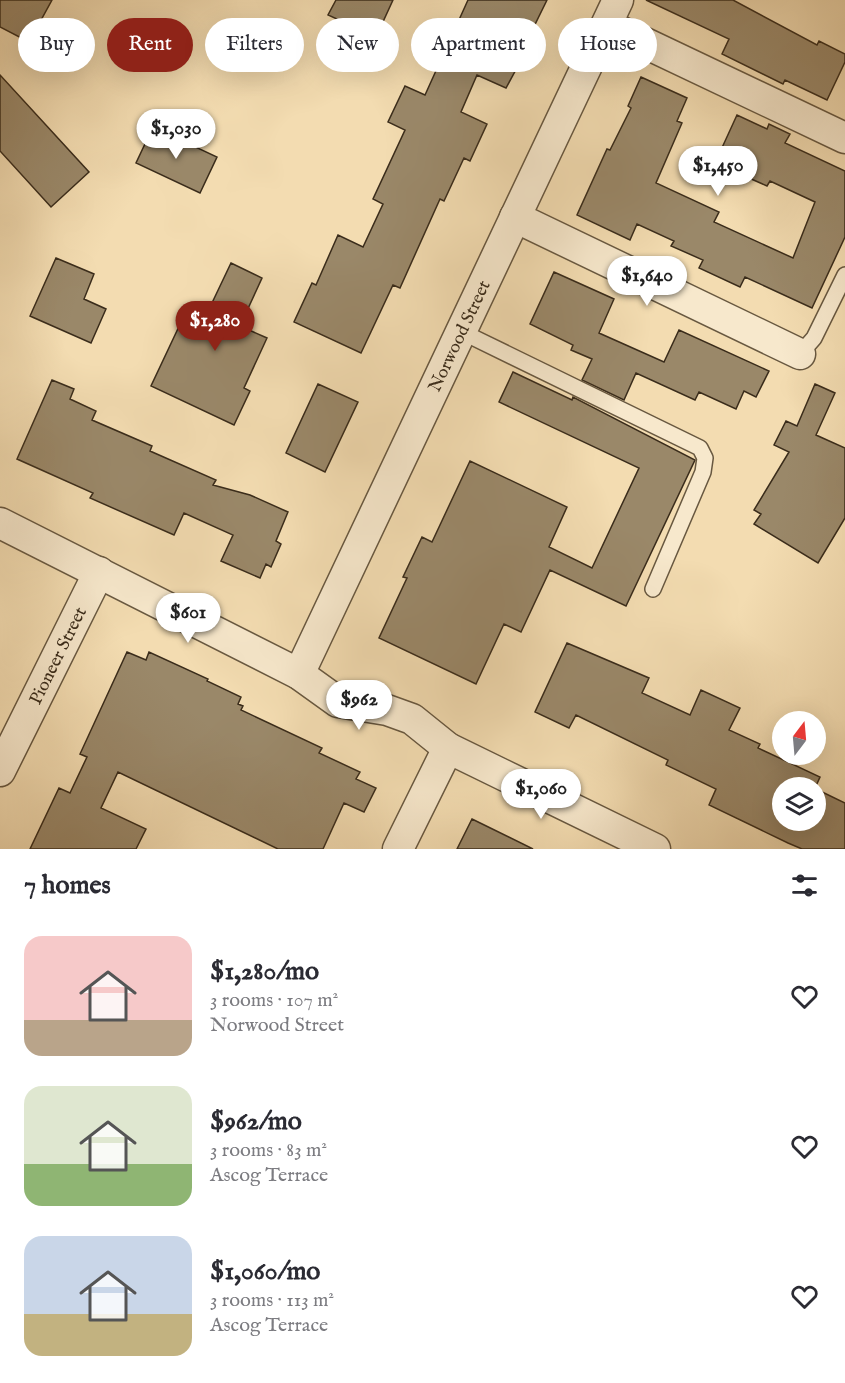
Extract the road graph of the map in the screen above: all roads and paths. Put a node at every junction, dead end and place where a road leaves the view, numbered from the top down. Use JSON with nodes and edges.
{"nodes":[{"id":1,"x":613,"y":12,"type":"edge"},
{"id":2,"x":845,"y":138,"type":"edge"},
{"id":3,"x":515,"y":217,"type":"junction"},
{"id":4,"x":845,"y":275,"type":"edge"},
{"id":5,"x":460,"y":331,"type":"junction"},
{"id":6,"x":800,"y":354,"type":"joint"},
{"id":7,"x":0,"y":523,"type":"edge"},
{"id":8,"x":99,"y":572,"type":"junction"},
{"id":9,"x":653,"y":589,"type":"dead end"},
{"id":10,"x":300,"y":674,"type":"junction"},
{"id":11,"x":448,"y":748,"type":"junction"},
{"id":12,"x":0,"y":771,"type":"edge"},
{"id":13,"x":398,"y":849,"type":"edge"},
{"id":14,"x":655,"y":849,"type":"edge"}],
"edges":[{"from":1,"to":2,"type":"street"},
{"from":1,"to":3,"type":"street","name":"Norwood Street"},
{"from":3,"to":5,"type":"street","name":"Norwood Street"},
{"from":3,"to":6,"type":"street"},
{"from":4,"to":6,"type":"lane"},
{"from":5,"to":9,"type":"lane"},
{"from":5,"to":10,"type":"street","name":"Norwood Street"},
{"from":7,"to":8,"type":"street"},
{"from":8,"to":10,"type":"street"},
{"from":8,"to":12,"type":"street","name":"Pioneer Street"},
{"from":10,"to":11,"type":"street"},
{"from":11,"to":13,"type":"street"},
{"from":11,"to":14,"type":"street"}]}
